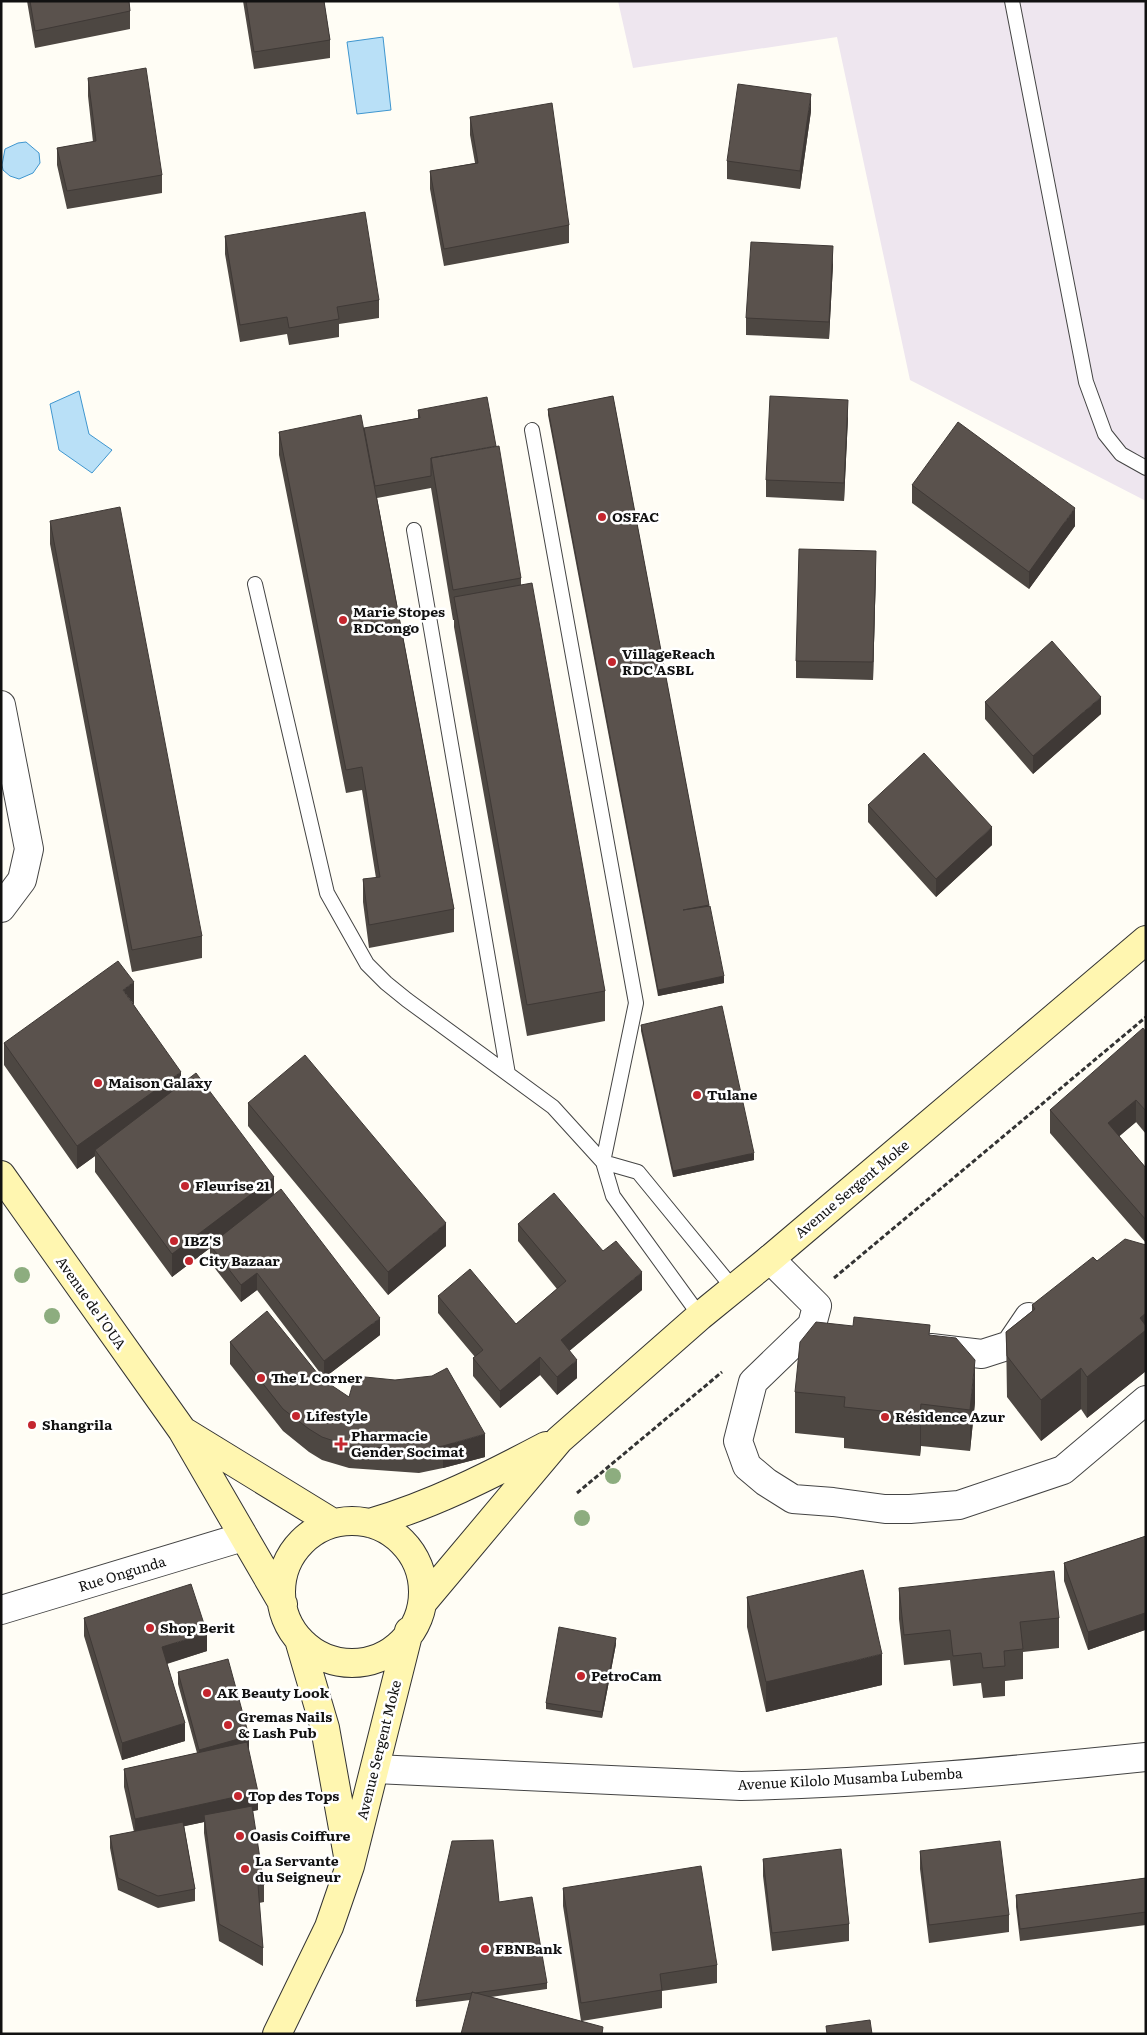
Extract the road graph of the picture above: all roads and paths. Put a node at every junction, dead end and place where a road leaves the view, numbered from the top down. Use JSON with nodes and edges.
{"nodes":[{"id":1,"x":1012,"y":1,"type":"edge"},
{"id":2,"x":532,"y":430,"type":"dead end"},
{"id":3,"x":1146,"y":468,"type":"edge"},
{"id":4,"x":414,"y":530,"type":"dead end"},
{"id":5,"x":255,"y":584,"type":"dead end"},
{"id":6,"x":1,"y":705,"type":"edge"},
{"id":7,"x":1,"y":908,"type":"edge"},
{"id":8,"x":1146,"y":940,"type":"edge"},
{"id":9,"x":1146,"y":1017,"type":"edge"},
{"id":10,"x":508,"y":1074,"type":"junction"},
{"id":11,"x":603,"y":1162,"type":"junction"},
{"id":12,"x":1,"y":1175,"type":"edge"},
{"id":13,"x":770,"y":1259,"type":"junction"},
{"id":14,"x":733,"y":1288,"type":"junction"},
{"id":15,"x":811,"y":1298,"type":"junction"},
{"id":16,"x":1051,"y":1300,"type":"edge"},
{"id":17,"x":700,"y":1316,"type":"junction"},
{"id":18,"x":812,"y":1325,"type":"junction"},
{"id":19,"x":840,"y":1332,"type":"edge"},
{"id":20,"x":906,"y":1344,"type":"edge"},
{"id":21,"x":728,"y":1367,"type":"dead end"},
{"id":22,"x":1146,"y":1400,"type":"edge"},
{"id":23,"x":182,"y":1430,"type":"junction"},
{"id":24,"x":559,"y":1440,"type":"junction"},
{"id":25,"x":577,"y":1494,"type":"dead end"},
{"id":26,"x":333,"y":1523,"type":"junction"},
{"id":27,"x":370,"y":1523,"type":"junction"},
{"id":28,"x":243,"y":1537,"type":"junction"},
{"id":29,"x":423,"y":1602,"type":"junction"},
{"id":30,"x":283,"y":1604,"type":"junction"},
{"id":31,"x":1,"y":1610,"type":"edge"},
{"id":32,"x":409,"y":1632,"type":"junction"},
{"id":33,"x":300,"y":1644,"type":"junction"},
{"id":34,"x":1146,"y":1756,"type":"edge"},
{"id":35,"x":375,"y":1769,"type":"junction"},
{"id":36,"x":350,"y":1866,"type":"junction"},
{"id":37,"x":277,"y":2034,"type":"edge"}],
"edges":[{"from":1,"to":3,"type":"lane"},
{"from":2,"to":11,"type":"lane"},
{"from":4,"to":10,"type":"lane"},
{"from":5,"to":10,"type":"lane"},
{"from":6,"to":7,"type":"street"},
{"from":8,"to":13,"type":"main road","name":"Avenue Sergent Moke"},
{"from":9,"to":15,"type":"path"},
{"from":10,"to":11,"type":"lane"},
{"from":11,"to":14,"type":"lane"},
{"from":11,"to":17,"type":"lane"},
{"from":12,"to":23,"type":"main road","name":"Avenue de l’OUA"},
{"from":13,"to":14,"type":"main road","name":"Avenue Sergent Moke"},
{"from":13,"to":15,"type":"street"},
{"from":14,"to":17,"type":"main road","name":"Avenue Sergent Moke"},
{"from":15,"to":18,"type":"street"},
{"from":16,"to":20,"type":"street"},
{"from":17,"to":24,"type":"main road","name":"Avenue Sergent Moke"},
{"from":18,"to":19,"type":"street"},
{"from":18,"to":22,"type":"street"},
{"from":21,"to":25,"type":"path"},
{"from":23,"to":26,"type":"main road","name":"Avenue de l’OUA"},
{"from":23,"to":28,"type":"main road","name":"Avenue de l’OUA"},
{"from":24,"to":27,"type":"main road","name":"Avenue Sergent Moke"},
{"from":24,"to":29,"type":"main road","name":"Avenue Sergent Moke"},
{"from":26,"to":27,"type":"main road"},
{"from":26,"to":30,"type":"main road"},
{"from":27,"to":29,"type":"main road"},
{"from":28,"to":30,"type":"main road","name":"Avenue de l’OUA"},
{"from":28,"to":31,"type":"street","name":"Rue Ongunda"},
{"from":29,"to":32,"type":"main road"},
{"from":30,"to":33,"type":"main road"},
{"from":32,"to":33,"type":"main road"},
{"from":32,"to":35,"type":"main road","name":"Avenue Sergent Moke"},
{"from":33,"to":36,"type":"main road"},
{"from":34,"to":35,"type":"street","name":"Avenue Kilolo Musamba Lubemba"},
{"from":35,"to":36,"type":"main road","name":"Avenue Sergent Moke"},
{"from":36,"to":37,"type":"main road","name":"Avenue Sergent Moke"}]}
